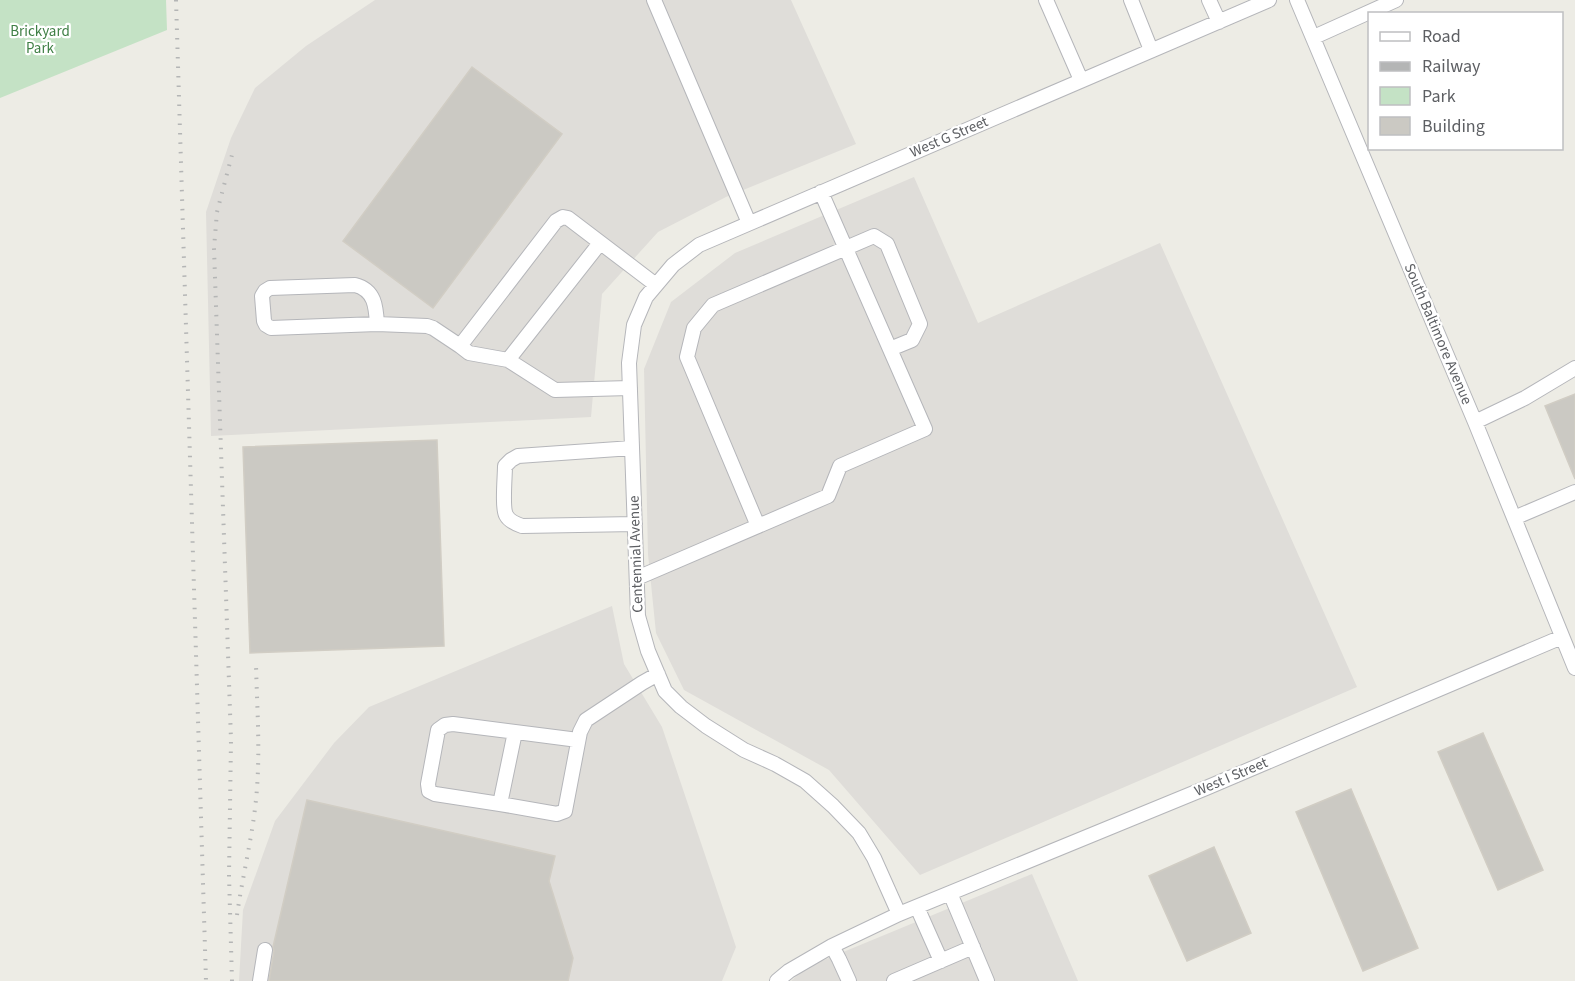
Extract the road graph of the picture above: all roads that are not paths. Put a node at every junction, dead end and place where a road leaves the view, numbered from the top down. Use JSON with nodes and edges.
{"nodes":[{"id":1,"x":654,"y":0,"type":"edge"},
{"id":2,"x":1046,"y":0,"type":"edge"},
{"id":3,"x":1131,"y":0,"type":"edge"},
{"id":4,"x":1209,"y":0,"type":"edge"},
{"id":5,"x":1269,"y":0,"type":"edge"},
{"id":6,"x":1298,"y":0,"type":"edge"},
{"id":7,"x":1396,"y":0,"type":"edge"},
{"id":8,"x":1369,"y":12,"type":"edge"},
{"id":9,"x":1368,"y":13,"type":"edge"},
{"id":10,"x":1219,"y":22,"type":"junction"},
{"id":11,"x":1314,"y":37,"type":"junction"},
{"id":12,"x":1151,"y":50,"type":"junction"},
{"id":13,"x":1081,"y":80,"type":"junction"},
{"id":14,"x":821,"y":192,"type":"junction"},
{"id":15,"x":749,"y":223,"type":"junction"},
{"id":16,"x":600,"y":243,"type":"junction"},
{"id":17,"x":846,"y":247,"type":"junction"},
{"id":18,"x":656,"y":285,"type":"junction"},
{"id":19,"x":646,"y":297,"type":"joint"},
{"id":20,"x":377,"y":324,"type":"junction"},
{"id":21,"x":460,"y":346,"type":"junction"},
{"id":22,"x":890,"y":349,"type":"junction"},
{"id":23,"x":508,"y":360,"type":"junction"},
{"id":24,"x":1575,"y":368,"type":"edge"},
{"id":25,"x":630,"y":388,"type":"junction"},
{"id":26,"x":1474,"y":422,"type":"junction"},
{"id":27,"x":632,"y":448,"type":"junction"},
{"id":28,"x":1575,"y":492,"type":"edge"},
{"id":29,"x":1514,"y":518,"type":"junction"},
{"id":30,"x":635,"y":524,"type":"junction"},
{"id":31,"x":758,"y":526,"type":"junction"},
{"id":32,"x":636,"y":578,"type":"junction"},
{"id":33,"x":1562,"y":637,"type":"junction"},
{"id":34,"x":1575,"y":668,"type":"edge"},
{"id":35,"x":658,"y":675,"type":"junction"},
{"id":36,"x":515,"y":732,"type":"junction"},
{"id":37,"x":578,"y":740,"type":"junction"},
{"id":38,"x":500,"y":804,"type":"junction"},
{"id":39,"x":950,"y":893,"type":"junction"},
{"id":40,"x":917,"y":907,"type":"junction"},
{"id":41,"x":899,"y":914,"type":"junction"},
{"id":42,"x":832,"y":946,"type":"junction"},
{"id":43,"x":973,"y":947,"type":"junction"},
{"id":44,"x":265,"y":950,"type":"dead end"},
{"id":45,"x":940,"y":961,"type":"junction"},
{"id":46,"x":260,"y":981,"type":"edge"},
{"id":47,"x":777,"y":981,"type":"edge"},
{"id":48,"x":849,"y":981,"type":"edge"},
{"id":49,"x":894,"y":981,"type":"edge"},
{"id":50,"x":987,"y":981,"type":"edge"}],
"edges":[{"from":1,"to":15,"type":"street"},
{"from":2,"to":13,"type":"street"},
{"from":3,"to":12,"type":"street"},
{"from":4,"to":10,"type":"street"},
{"from":5,"to":10,"type":"street","name":"West G Street"},
{"from":6,"to":11,"type":"street","name":"South Baltimore Avenue"},
{"from":7,"to":8,"type":"street"},
{"from":9,"to":11,"type":"street"},
{"from":10,"to":12,"type":"street","name":"West G Street"},
{"from":11,"to":26,"type":"street","name":"South Baltimore Avenue"},
{"from":12,"to":13,"type":"street","name":"West G Street"},
{"from":13,"to":14,"type":"street","name":"West G Street"},
{"from":14,"to":15,"type":"street","name":"West G Street"},
{"from":14,"to":17,"type":"street"},
{"from":15,"to":18,"type":"street","name":"West G Street"},
{"from":16,"to":18,"type":"street"},
{"from":16,"to":21,"type":"street"},
{"from":16,"to":23,"type":"street"},
{"from":17,"to":22,"type":"street"},
{"from":17,"to":22,"type":"street"},
{"from":17,"to":31,"type":"street"},
{"from":18,"to":19,"type":"street","name":"West G Street"},
{"from":19,"to":25,"type":"street","name":"Centennial Avenue"},
{"from":20,"to":20,"type":"street"},
{"from":20,"to":21,"type":"street"},
{"from":21,"to":23,"type":"street"},
{"from":22,"to":31,"type":"street"},
{"from":23,"to":25,"type":"street"},
{"from":24,"to":26,"type":"street"},
{"from":25,"to":27,"type":"street","name":"Centennial Avenue"},
{"from":26,"to":29,"type":"street","name":"South Baltimore Avenue"},
{"from":27,"to":30,"type":"street","name":"Centennial Avenue"},
{"from":27,"to":30,"type":"street"},
{"from":28,"to":29,"type":"street"},
{"from":29,"to":33,"type":"street","name":"South Baltimore Avenue"},
{"from":30,"to":32,"type":"street","name":"Centennial Avenue"},
{"from":31,"to":32,"type":"street"},
{"from":32,"to":35,"type":"street","name":"Centennial Avenue"},
{"from":33,"to":34,"type":"street","name":"South Baltimore Avenue"},
{"from":33,"to":39,"type":"street","name":"West I Street"},
{"from":35,"to":37,"type":"street"},
{"from":35,"to":41,"type":"street","name":"Centennial Avenue"},
{"from":36,"to":37,"type":"street"},
{"from":36,"to":38,"type":"street"},
{"from":36,"to":38,"type":"street"},
{"from":37,"to":38,"type":"street"},
{"from":39,"to":40,"type":"street","name":"West I Street"},
{"from":39,"to":43,"type":"street"},
{"from":40,"to":41,"type":"street","name":"West I Street"},
{"from":40,"to":45,"type":"street"},
{"from":41,"to":42,"type":"street","name":"West I Street"},
{"from":42,"to":47,"type":"street","name":"West I Street"},
{"from":42,"to":48,"type":"street"},
{"from":43,"to":45,"type":"street"},
{"from":43,"to":50,"type":"street"},
{"from":44,"to":46,"type":"street"},
{"from":45,"to":49,"type":"street"}]}
